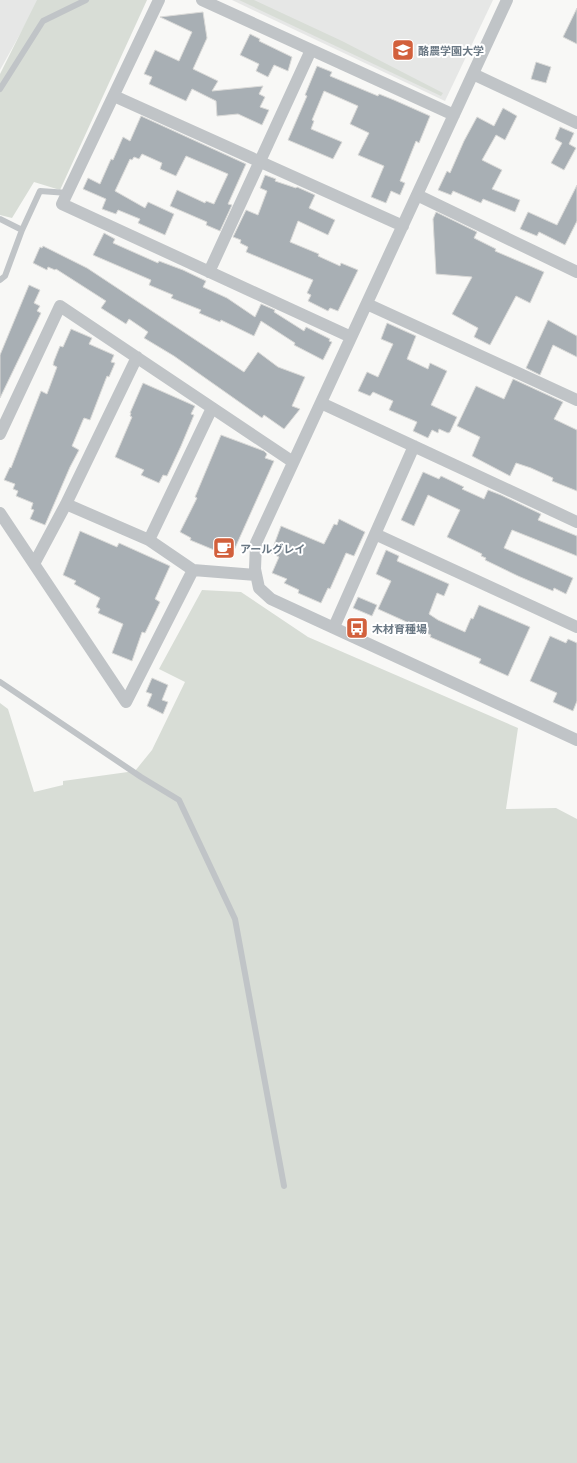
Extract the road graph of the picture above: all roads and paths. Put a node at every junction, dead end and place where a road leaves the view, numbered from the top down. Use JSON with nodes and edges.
{"nodes":[{"id":1,"x":86,"y":0,"type":"edge"},
{"id":2,"x":159,"y":0,"type":"edge"},
{"id":3,"x":202,"y":0,"type":"edge"},
{"id":4,"x":507,"y":0,"type":"edge"},
{"id":5,"x":311,"y":50,"type":"junction"},
{"id":6,"x":473,"y":74,"type":"junction"},
{"id":7,"x":0,"y":89,"type":"edge"},
{"id":8,"x":114,"y":96,"type":"junction"},
{"id":9,"x":454,"y":114,"type":"junction"},
{"id":10,"x":577,"y":123,"type":"edge"},
{"id":11,"x":260,"y":162,"type":"junction"},
{"id":12,"x":68,"y":193,"type":"junction"},
{"id":13,"x":417,"y":195,"type":"junction"},
{"id":14,"x":0,"y":219,"type":"edge"},
{"id":15,"x":403,"y":226,"type":"junction"},
{"id":16,"x":22,"y":230,"type":"junction"},
{"id":17,"x":209,"y":272,"type":"junction"},
{"id":18,"x":577,"y":272,"type":"edge"},
{"id":19,"x":0,"y":280,"type":"edge"},
{"id":20,"x":367,"y":304,"type":"junction"},
{"id":21,"x":351,"y":337,"type":"junction"},
{"id":22,"x":138,"y":358,"type":"junction"},
{"id":23,"x":577,"y":400,"type":"edge"},
{"id":24,"x":321,"y":403,"type":"junction"},
{"id":25,"x":212,"y":408,"type":"junction"},
{"id":26,"x":0,"y":434,"type":"edge"},
{"id":27,"x":414,"y":446,"type":"junction"},
{"id":28,"x":293,"y":462,"type":"junction"},
{"id":29,"x":66,"y":504,"type":"junction"},
{"id":30,"x":0,"y":512,"type":"edge"},
{"id":31,"x":577,"y":522,"type":"edge"},
{"id":32,"x":375,"y":534,"type":"junction"},
{"id":33,"x":149,"y":540,"type":"junction"},
{"id":34,"x":34,"y":564,"type":"junction"},
{"id":35,"x":193,"y":570,"type":"junction"},
{"id":36,"x":256,"y":575,"type":"junction"},
{"id":37,"x":334,"y":627,"type":"junction"},
{"id":38,"x":577,"y":627,"type":"edge"},
{"id":39,"x":0,"y":682,"type":"edge"},
{"id":40,"x":576,"y":735,"type":"edge"},
{"id":41,"x":284,"y":1186,"type":"dead end"}],
"edges":[{"from":1,"to":7,"type":"lane"},
{"from":2,"to":8,"type":"street"},
{"from":3,"to":5,"type":"street"},
{"from":4,"to":6,"type":"street"},
{"from":5,"to":9,"type":"street"},
{"from":5,"to":11,"type":"street"},
{"from":6,"to":9,"type":"street"},
{"from":6,"to":10,"type":"street"},
{"from":8,"to":11,"type":"street"},
{"from":8,"to":12,"type":"street"},
{"from":9,"to":13,"type":"street"},
{"from":11,"to":15,"type":"street"},
{"from":11,"to":17,"type":"street"},
{"from":12,"to":16,"type":"lane"},
{"from":12,"to":17,"type":"street"},
{"from":13,"to":15,"type":"street"},
{"from":13,"to":18,"type":"street"},
{"from":14,"to":16,"type":"lane"},
{"from":15,"to":20,"type":"street"},
{"from":16,"to":19,"type":"lane"},
{"from":17,"to":21,"type":"street"},
{"from":20,"to":21,"type":"street"},
{"from":20,"to":23,"type":"street"},
{"from":21,"to":24,"type":"street"},
{"from":22,"to":25,"type":"street"},
{"from":22,"to":26,"type":"street"},
{"from":22,"to":29,"type":"street"},
{"from":24,"to":27,"type":"street"},
{"from":24,"to":28,"type":"street"},
{"from":25,"to":28,"type":"street"},
{"from":25,"to":33,"type":"street"},
{"from":27,"to":31,"type":"street"},
{"from":27,"to":32,"type":"street"},
{"from":28,"to":36,"type":"street"},
{"from":29,"to":33,"type":"street"},
{"from":29,"to":34,"type":"street"},
{"from":30,"to":34,"type":"street"},
{"from":32,"to":37,"type":"street"},
{"from":32,"to":38,"type":"street"},
{"from":33,"to":35,"type":"street"},
{"from":34,"to":35,"type":"street"},
{"from":35,"to":36,"type":"street"},
{"from":36,"to":37,"type":"street"},
{"from":37,"to":40,"type":"street"},
{"from":39,"to":41,"type":"lane"}]}
